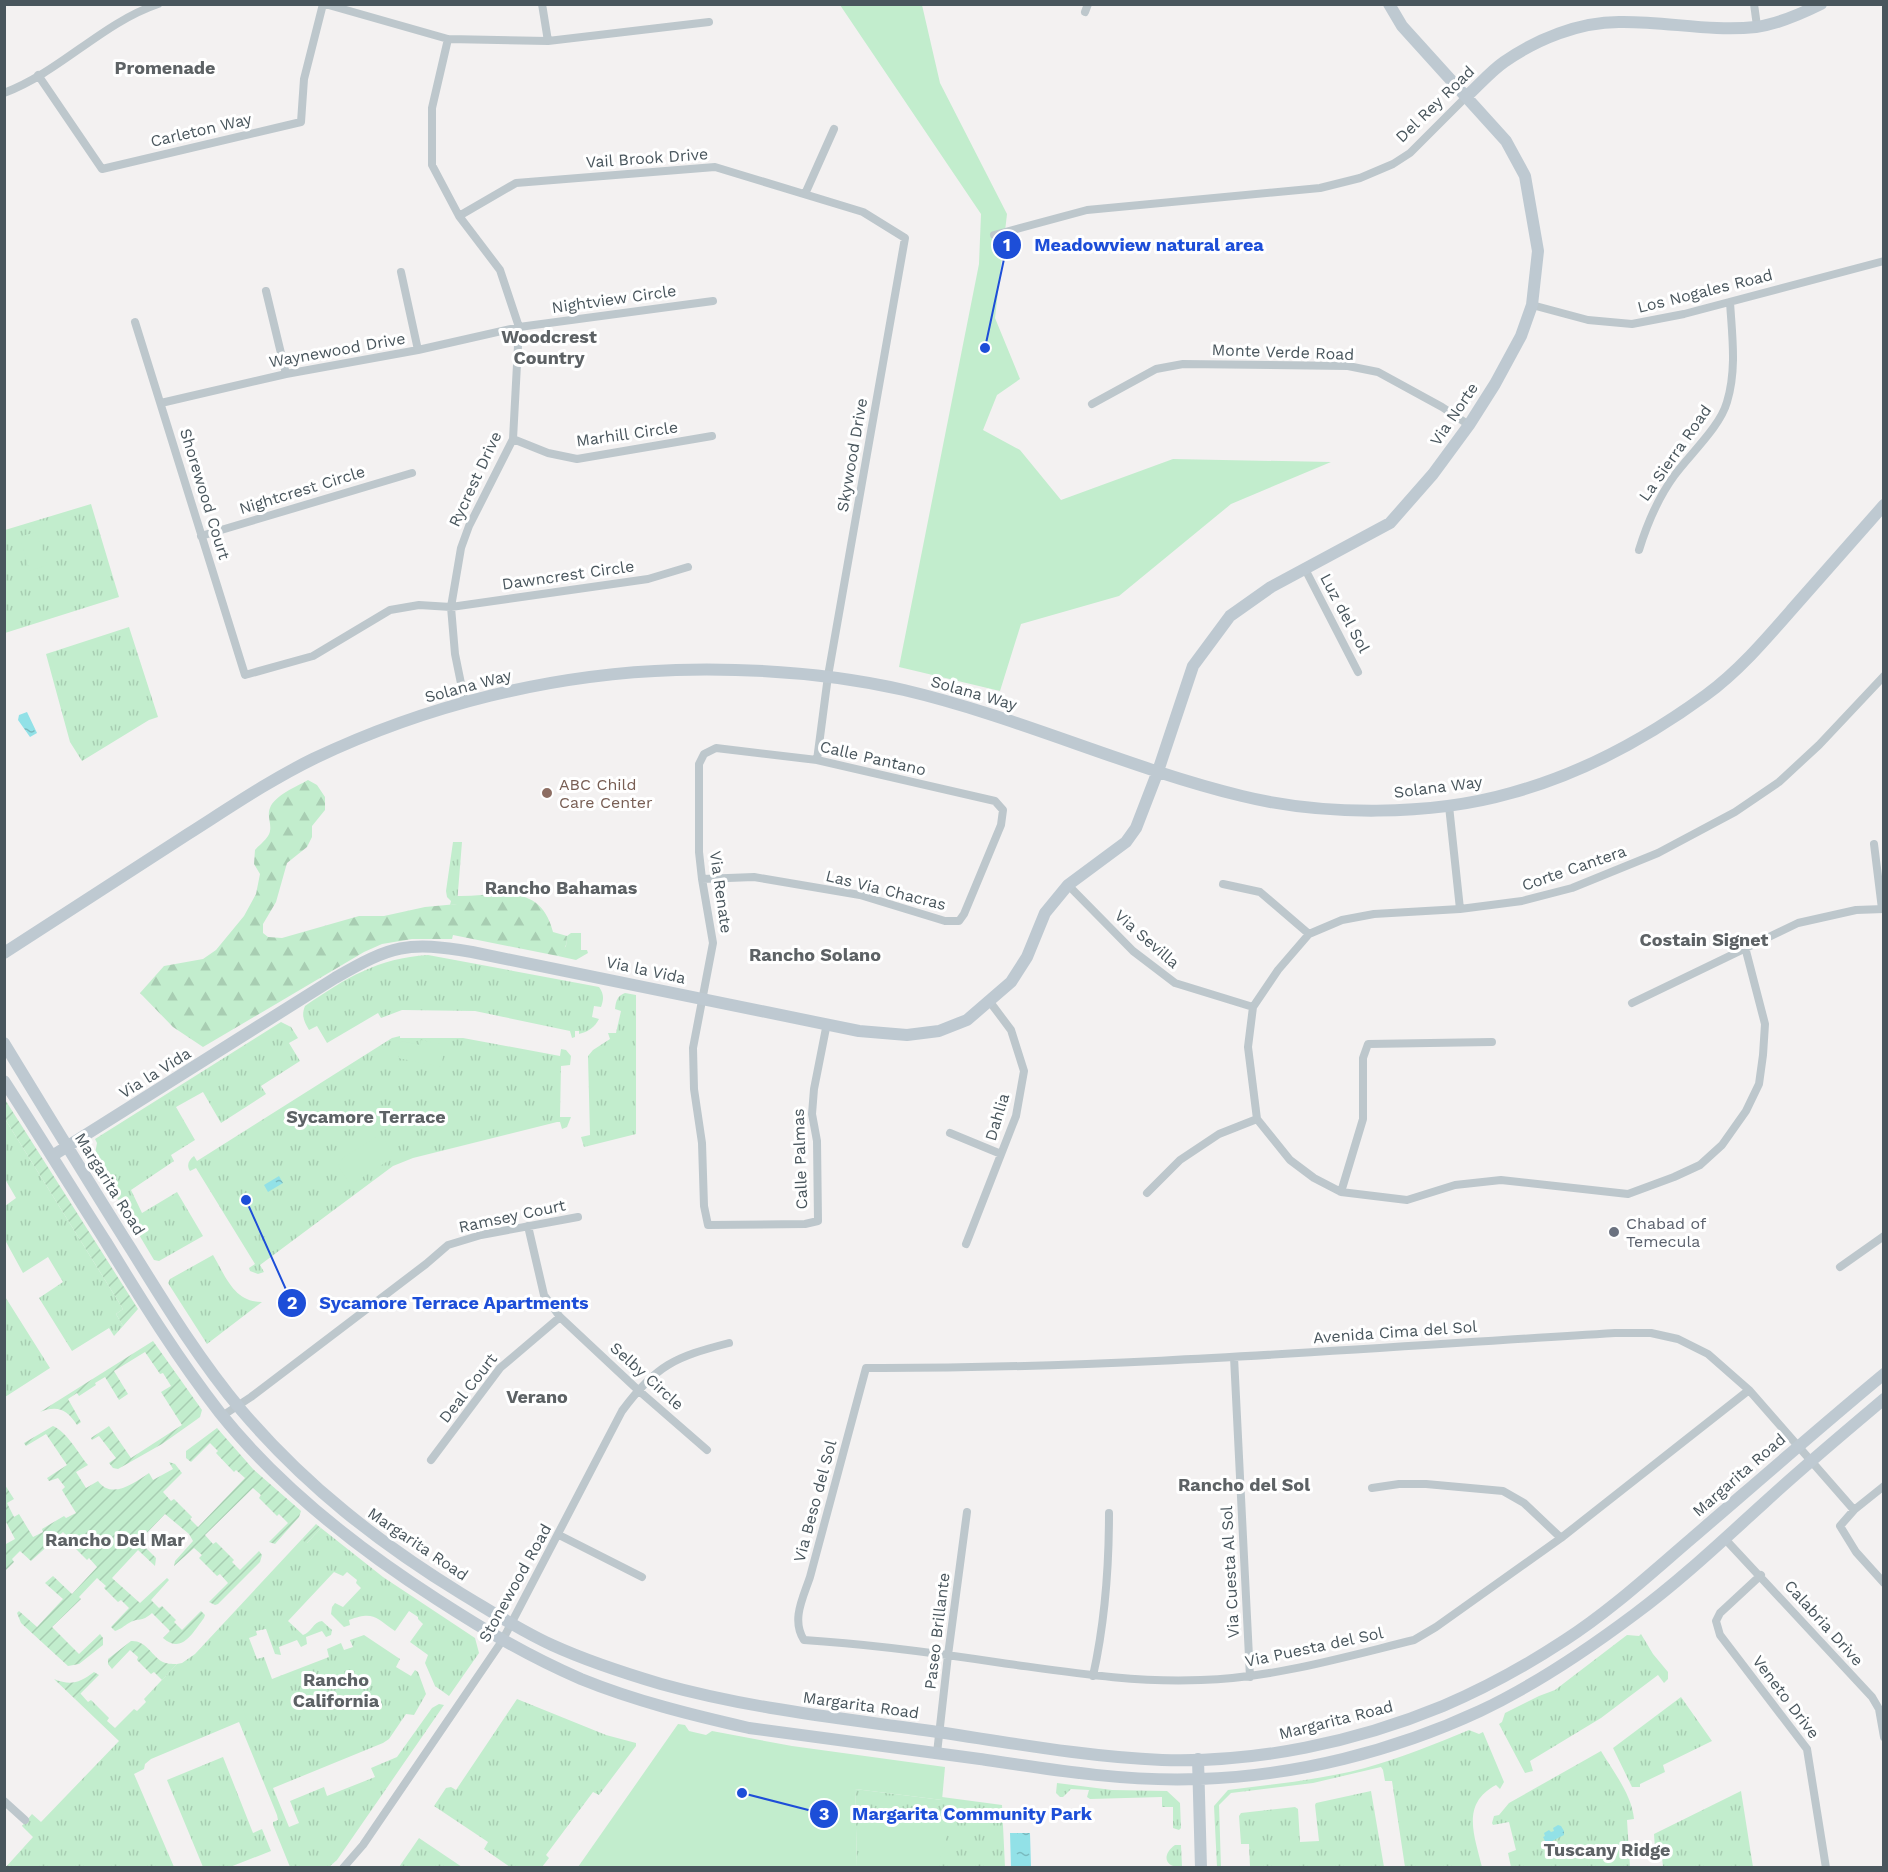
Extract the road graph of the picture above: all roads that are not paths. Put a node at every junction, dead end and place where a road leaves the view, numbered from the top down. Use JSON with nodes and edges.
{"nodes":[{"id":1,"x":158,"y":4,"type":"edge"},
{"id":2,"x":324,"y":4,"type":"edge"},
{"id":3,"x":542,"y":4,"type":"edge"},
{"id":4,"x":1389,"y":4,"type":"edge"},
{"id":5,"x":1754,"y":4,"type":"edge"},
{"id":6,"x":1821,"y":4,"type":"edge"},
{"id":7,"x":709,"y":22,"type":"dead end"},
{"id":8,"x":1757,"y":26,"type":"junction"},
{"id":9,"x":448,"y":39,"type":"junction"},
{"id":10,"x":548,"y":41,"type":"junction"},
{"id":11,"x":38,"y":75,"type":"junction"},
{"id":12,"x":4,"y":93,"type":"edge"},
{"id":13,"x":1467,"y":96,"type":"junction"},
{"id":14,"x":834,"y":129,"type":"dead end"},
{"id":15,"x":805,"y":194,"type":"junction"},
{"id":16,"x":459,"y":216,"type":"junction"},
{"id":17,"x":994,"y":235,"type":"dead end"},
{"id":18,"x":905,"y":238,"type":"joint"},
{"id":19,"x":1884,"y":261,"type":"edge"},
{"id":20,"x":401,"y":272,"type":"dead end"},
{"id":21,"x":266,"y":291,"type":"dead end"},
{"id":22,"x":713,"y":301,"type":"dead end"},
{"id":23,"x":1730,"y":302,"type":"junction"},
{"id":24,"x":1532,"y":305,"type":"junction"},
{"id":25,"x":135,"y":322,"type":"dead end"},
{"id":26,"x":519,"y":327,"type":"junction"},
{"id":27,"x":418,"y":350,"type":"junction"},
{"id":28,"x":286,"y":374,"type":"junction"},
{"id":29,"x":162,"y":403,"type":"junction"},
{"id":30,"x":1092,"y":404,"type":"dead end"},
{"id":31,"x":1469,"y":425,"type":"junction"},
{"id":32,"x":712,"y":436,"type":"dead end"},
{"id":33,"x":513,"y":439,"type":"junction"},
{"id":34,"x":412,"y":473,"type":"dead end"},
{"id":35,"x":1884,"y":505,"type":"edge"},
{"id":36,"x":201,"y":536,"type":"junction"},
{"id":37,"x":1639,"y":550,"type":"dead end"},
{"id":38,"x":688,"y":567,"type":"dead end"},
{"id":39,"x":1305,"y":569,"type":"junction"},
{"id":40,"x":451,"y":607,"type":"junction"},
{"id":41,"x":1358,"y":672,"type":"dead end"},
{"id":42,"x":245,"y":675,"type":"joint"},
{"id":43,"x":828,"y":676,"type":"junction"},
{"id":44,"x":1884,"y":676,"type":"edge"},
{"id":45,"x":465,"y":703,"type":"junction"},
{"id":46,"x":716,"y":748,"type":"joint"},
{"id":47,"x":817,"y":760,"type":"junction"},
{"id":48,"x":1158,"y":771,"type":"junction"},
{"id":49,"x":1449,"y":806,"type":"junction"},
{"id":50,"x":1001,"y":825,"type":"joint"},
{"id":51,"x":1874,"y":844,"type":"dead end"},
{"id":52,"x":702,"y":879,"type":"junction"},
{"id":53,"x":1223,"y":884,"type":"dead end"},
{"id":54,"x":1068,"y":885,"type":"junction"},
{"id":55,"x":1460,"y":909,"type":"junction"},
{"id":56,"x":1883,"y":909,"type":"edge"},
{"id":57,"x":1309,"y":934,"type":"junction"},
{"id":58,"x":1745,"y":947,"type":"junction"},
{"id":59,"x":4,"y":953,"type":"edge"},
{"id":60,"x":701,"y":999,"type":"junction"},
{"id":61,"x":990,"y":1002,"type":"junction"},
{"id":62,"x":1632,"y":1003,"type":"dead end"},
{"id":63,"x":1253,"y":1007,"type":"junction"},
{"id":64,"x":827,"y":1023,"type":"junction"},
{"id":65,"x":1492,"y":1042,"type":"dead end"},
{"id":66,"x":4,"y":1043,"type":"edge"},
{"id":67,"x":4,"y":1081,"type":"edge"},
{"id":68,"x":1257,"y":1119,"type":"junction"},
{"id":69,"x":950,"y":1133,"type":"dead end"},
{"id":70,"x":67,"y":1147,"type":"junction"},
{"id":71,"x":1001,"y":1154,"type":"junction"},
{"id":72,"x":52,"y":1156,"type":"junction"},
{"id":73,"x":1341,"y":1192,"type":"junction"},
{"id":74,"x":1147,"y":1193,"type":"dead end"},
{"id":75,"x":578,"y":1218,"type":"dead end"},
{"id":76,"x":708,"y":1225,"type":"joint"},
{"id":77,"x":528,"y":1226,"type":"junction"},
{"id":78,"x":1884,"y":1236,"type":"edge"},
{"id":79,"x":966,"y":1244,"type":"dead end"},
{"id":80,"x":1840,"y":1267,"type":"dead end"},
{"id":81,"x":560,"y":1317,"type":"junction"},
{"id":82,"x":729,"y":1343,"type":"dead end"},
{"id":83,"x":1234,"y":1357,"type":"junction"},
{"id":84,"x":866,"y":1368,"type":"joint"},
{"id":85,"x":1884,"y":1374,"type":"edge"},
{"id":86,"x":638,"y":1390,"type":"junction"},
{"id":87,"x":1749,"y":1390,"type":"junction"},
{"id":88,"x":1884,"y":1399,"type":"edge"},
{"id":89,"x":237,"y":1406,"type":"junction"},
{"id":90,"x":222,"y":1416,"type":"junction"},
{"id":91,"x":1798,"y":1446,"type":"junction"},
{"id":92,"x":707,"y":1450,"type":"dead end"},
{"id":93,"x":431,"y":1460,"type":"dead end"},
{"id":94,"x":1812,"y":1461,"type":"junction"},
{"id":95,"x":1884,"y":1486,"type":"edge"},
{"id":96,"x":1371,"y":1488,"type":"dead end"},
{"id":97,"x":1854,"y":1510,"type":"junction"},
{"id":98,"x":967,"y":1512,"type":"dead end"},
{"id":99,"x":1109,"y":1513,"type":"dead end"},
{"id":100,"x":559,"y":1535,"type":"junction"},
{"id":101,"x":1561,"y":1538,"type":"junction"},
{"id":102,"x":1725,"y":1539,"type":"junction"},
{"id":103,"x":1761,"y":1575,"type":"junction"},
{"id":104,"x":642,"y":1577,"type":"dead end"},
{"id":105,"x":1884,"y":1583,"type":"edge"},
{"id":106,"x":511,"y":1623,"type":"junction"},
{"id":107,"x":804,"y":1640,"type":"joint"},
{"id":108,"x":502,"y":1641,"type":"junction"},
{"id":109,"x":948,"y":1655,"type":"junction"},
{"id":110,"x":1093,"y":1676,"type":"junction"},
{"id":111,"x":1250,"y":1677,"type":"junction"},
{"id":112,"x":939,"y":1732,"type":"junction"},
{"id":113,"x":1884,"y":1737,"type":"edge"},
{"id":114,"x":937,"y":1753,"type":"junction"},
{"id":115,"x":1198,"y":1759,"type":"junction"},
{"id":116,"x":1198,"y":1779,"type":"junction"},
{"id":117,"x":4,"y":1801,"type":"edge"},
{"id":118,"x":25,"y":1820,"type":"dead end"},
{"id":119,"x":343,"y":1868,"type":"edge"},
{"id":120,"x":1201,"y":1868,"type":"edge"},
{"id":121,"x":1826,"y":1868,"type":"edge"}],
"edges":[{"from":1,"to":11,"type":"street"},
{"from":2,"to":9,"type":"street"},
{"from":2,"to":11,"type":"street","name":"Carleton Way"},
{"from":3,"to":10,"type":"street"},
{"from":4,"to":13,"type":"street","name":"Via Norte"},
{"from":5,"to":8,"type":"street"},
{"from":6,"to":8,"type":"street","name":"Del Rey Road"},
{"from":7,"to":10,"type":"street"},
{"from":8,"to":13,"type":"street","name":"Del Rey Road"},
{"from":9,"to":10,"type":"street"},
{"from":9,"to":16,"type":"street","name":"Rycrest Drive"},
{"from":11,"to":12,"type":"street"},
{"from":13,"to":17,"type":"street","name":"Del Rey Road"},
{"from":13,"to":24,"type":"street","name":"Via Norte"},
{"from":14,"to":15,"type":"street"},
{"from":15,"to":16,"type":"street","name":"Vail Brook Drive"},
{"from":15,"to":18,"type":"street","name":"Vail Brook Drive"},
{"from":16,"to":26,"type":"street","name":"Rycrest Drive"},
{"from":18,"to":43,"type":"street","name":"Skywood Drive"},
{"from":19,"to":23,"type":"street","name":"Los Nogales Road"},
{"from":20,"to":27,"type":"street"},
{"from":21,"to":28,"type":"street"},
{"from":22,"to":26,"type":"street","name":"Nightview Circle"},
{"from":23,"to":24,"type":"street","name":"Los Nogales Road"},
{"from":23,"to":37,"type":"street","name":"La Sierra Road"},
{"from":24,"to":31,"type":"street","name":"Via Norte"},
{"from":25,"to":29,"type":"street","name":"Shorewood Court"},
{"from":26,"to":27,"type":"street","name":"Waynewood Drive"},
{"from":26,"to":33,"type":"street","name":"Rycrest Drive"},
{"from":27,"to":28,"type":"street","name":"Waynewood Drive"},
{"from":28,"to":29,"type":"street","name":"Waynewood Drive"},
{"from":29,"to":36,"type":"street","name":"Shorewood Court"},
{"from":30,"to":31,"type":"street","name":"Monte Verde Road"},
{"from":31,"to":39,"type":"street","name":"Via Norte"},
{"from":32,"to":33,"type":"street","name":"Marhill Circle"},
{"from":33,"to":40,"type":"street","name":"Rycrest Drive"},
{"from":34,"to":36,"type":"street","name":"Nightcrest Circle"},
{"from":35,"to":49,"type":"street","name":"Solana Way"},
{"from":36,"to":42,"type":"street","name":"Shorewood Court"},
{"from":38,"to":40,"type":"street","name":"Dawncrest Circle"},
{"from":39,"to":41,"type":"street","name":"Luz del Sol"},
{"from":39,"to":48,"type":"street","name":"Via Norte"},
{"from":40,"to":42,"type":"street","name":"Dawncrest Circle"},
{"from":40,"to":45,"type":"street","name":"Rycrest Drive"},
{"from":43,"to":45,"type":"street","name":"Solana Way"},
{"from":43,"to":47,"type":"street","name":"Skywood Drive"},
{"from":43,"to":48,"type":"street","name":"Solana Way"},
{"from":44,"to":55,"type":"street","name":"Corte Cantera"},
{"from":45,"to":59,"type":"street","name":"Solana Way"},
{"from":46,"to":47,"type":"street","name":"Calle Pantano"},
{"from":46,"to":52,"type":"street","name":"Via Renate"},
{"from":47,"to":50,"type":"street","name":"Calle Pantano"},
{"from":48,"to":49,"type":"street","name":"Solana Way"},
{"from":48,"to":54,"type":"street","name":"Via la Vida"},
{"from":49,"to":55,"type":"street"},
{"from":50,"to":52,"type":"street","name":"Las Via Chacras"},
{"from":51,"to":56,"type":"street"},
{"from":52,"to":60,"type":"street","name":"Via Renate"},
{"from":53,"to":57,"type":"street"},
{"from":54,"to":61,"type":"street","name":"Via la Vida"},
{"from":54,"to":63,"type":"street","name":"Via Sevilla"},
{"from":55,"to":57,"type":"street","name":"Corte Cantera"},
{"from":56,"to":58,"type":"street"},
{"from":57,"to":63,"type":"street","name":"Corte Cantera"},
{"from":58,"to":62,"type":"street"},
{"from":58,"to":73,"type":"street"},
{"from":60,"to":64,"type":"street","name":"Via la Vida"},
{"from":60,"to":70,"type":"street","name":"Via la Vida"},
{"from":60,"to":76,"type":"street","name":"Via Renate"},
{"from":61,"to":64,"type":"street","name":"Via la Vida"},
{"from":61,"to":71,"type":"street","name":"Dahlia"},
{"from":63,"to":68,"type":"street","name":"Corte Cantera"},
{"from":64,"to":76,"type":"street","name":"Calle Palmas"},
{"from":65,"to":73,"type":"street"},
{"from":66,"to":70,"type":"street","name":"Margarita Road"},
{"from":67,"to":72,"type":"street","name":"Margarita Road"},
{"from":68,"to":73,"type":"street"},
{"from":68,"to":74,"type":"street"},
{"from":69,"to":71,"type":"street"},
{"from":70,"to":72,"type":"street","name":"Via la Vida"},
{"from":70,"to":89,"type":"street","name":"Margarita Road"},
{"from":71,"to":79,"type":"street","name":"Dahlia"},
{"from":72,"to":90,"type":"street","name":"Margarita Road"},
{"from":75,"to":77,"type":"street","name":"Ramsey Court"},
{"from":77,"to":81,"type":"street","name":"Selby Circle"},
{"from":77,"to":89,"type":"street","name":"Ramsey Court"},
{"from":78,"to":80,"type":"street"},
{"from":81,"to":86,"type":"street","name":"Selby Circle"},
{"from":81,"to":93,"type":"street","name":"Deal Court"},
{"from":82,"to":86,"type":"street","name":"Stonewood Road"},
{"from":83,"to":84,"type":"street","name":"Avenida Cima del Sol"},
{"from":83,"to":87,"type":"street","name":"Avenida Cima del Sol"},
{"from":83,"to":111,"type":"street","name":"Via Cuesta Al Sol"},
{"from":84,"to":107,"type":"street","name":"Via Beso del Sol"},
{"from":85,"to":91,"type":"street","name":"Margarita Road"},
{"from":86,"to":92,"type":"street","name":"Selby Circle"},
{"from":86,"to":100,"type":"street","name":"Stonewood Road"},
{"from":87,"to":91,"type":"street","name":"Avenida Cima del Sol"},
{"from":87,"to":101,"type":"street","name":"Via Puesta del Sol"},
{"from":88,"to":94,"type":"street","name":"Margarita Road"},
{"from":89,"to":90,"type":"street","name":"Ramsey Court"},
{"from":89,"to":106,"type":"street","name":"Margarita Road"},
{"from":90,"to":108,"type":"street","name":"Margarita Road"},
{"from":91,"to":94,"type":"street","name":"Avenida Cima del Sol"},
{"from":91,"to":115,"type":"street","name":"Margarita Road"},
{"from":94,"to":97,"type":"street","name":"Avenida Cima del Sol"},
{"from":94,"to":102,"type":"street","name":"Margarita Road"},
{"from":95,"to":97,"type":"street"},
{"from":96,"to":101,"type":"street"},
{"from":97,"to":105,"type":"street"},
{"from":98,"to":109,"type":"street","name":"Paseo Brillante"},
{"from":99,"to":110,"type":"street"},
{"from":100,"to":104,"type":"street"},
{"from":100,"to":106,"type":"street","name":"Stonewood Road"},
{"from":101,"to":111,"type":"street","name":"Via Puesta del Sol"},
{"from":102,"to":103,"type":"street","name":"Calabria Drive"},
{"from":102,"to":116,"type":"street","name":"Margarita Road"},
{"from":103,"to":113,"type":"street","name":"Calabria Drive"},
{"from":103,"to":121,"type":"street","name":"Veneto Drive"},
{"from":106,"to":108,"type":"street","name":"Stonewood Road"},
{"from":106,"to":112,"type":"street","name":"Margarita Road"},
{"from":107,"to":109,"type":"street","name":"Via Puesta del Sol"},
{"from":108,"to":114,"type":"street","name":"Margarita Road"},
{"from":108,"to":119,"type":"street","name":"Stonewood Road"},
{"from":109,"to":110,"type":"street","name":"Via Puesta del Sol"},
{"from":109,"to":112,"type":"street","name":"Paseo Brillante"},
{"from":110,"to":111,"type":"street","name":"Via Puesta del Sol"},
{"from":112,"to":114,"type":"street","name":"Paseo Brillante"},
{"from":112,"to":115,"type":"street","name":"Margarita Road"},
{"from":114,"to":116,"type":"street","name":"Margarita Road"},
{"from":115,"to":116,"type":"street"},
{"from":116,"to":120,"type":"street"},
{"from":117,"to":118,"type":"street"}]}
